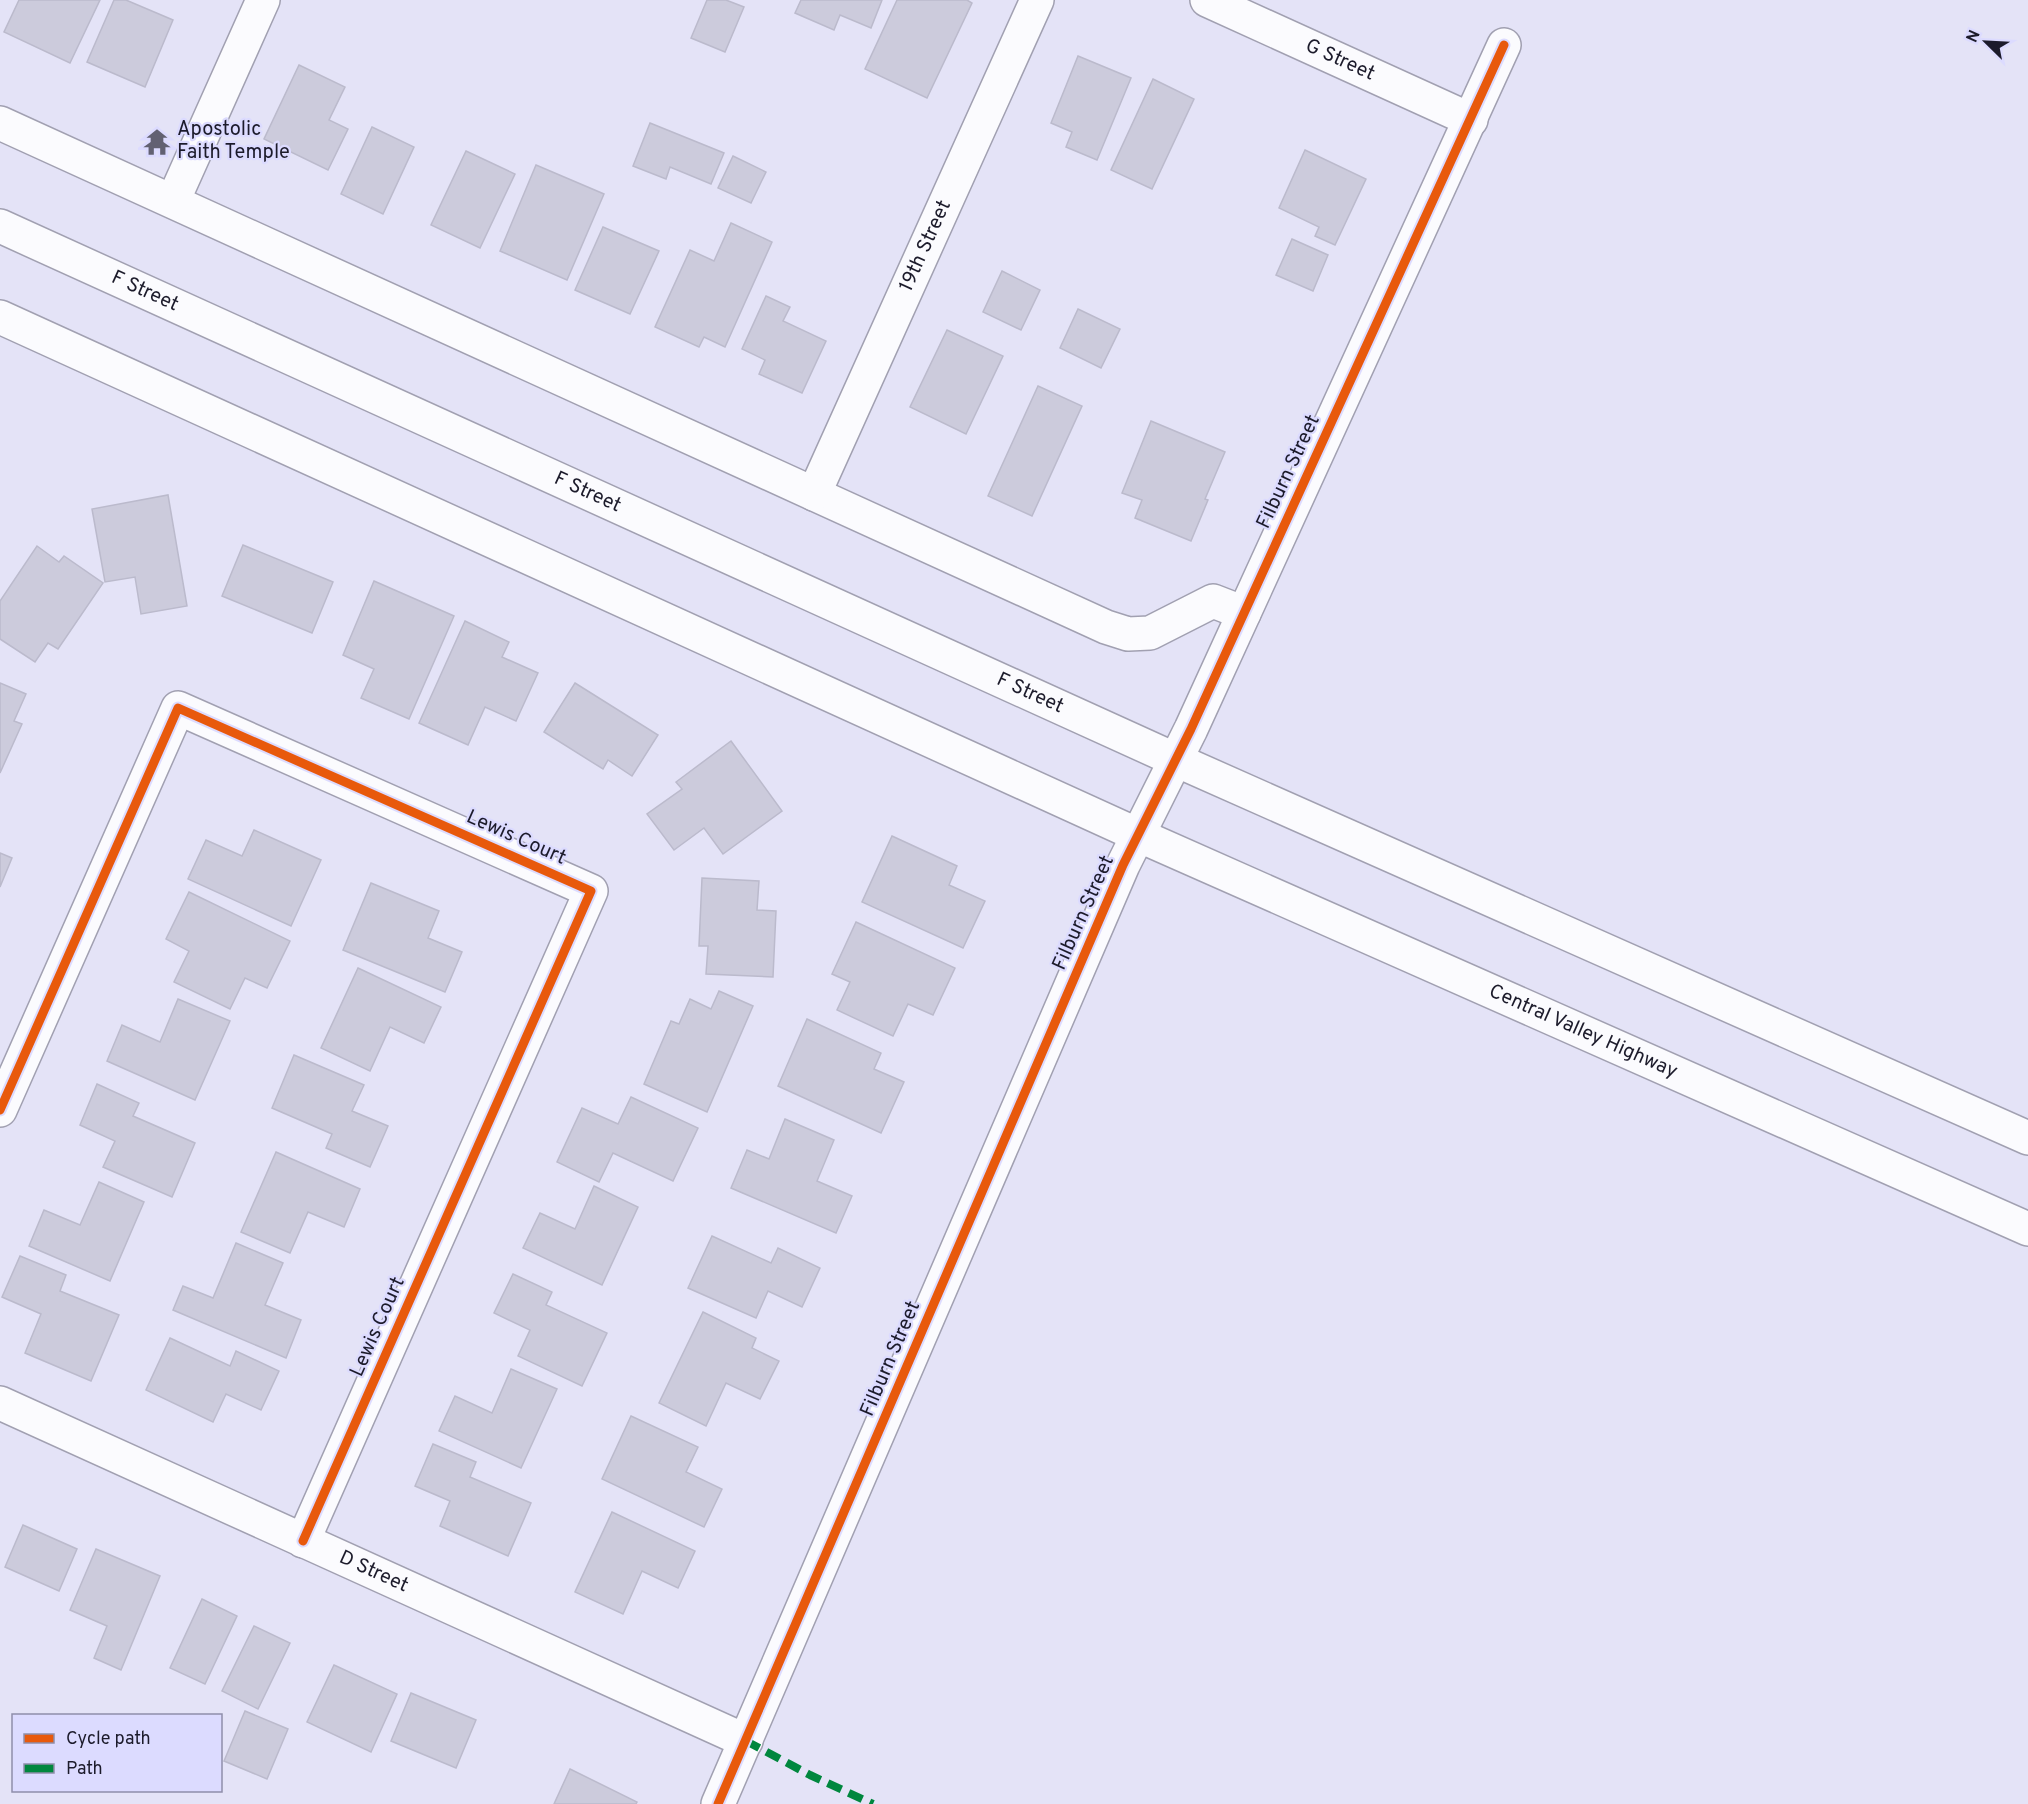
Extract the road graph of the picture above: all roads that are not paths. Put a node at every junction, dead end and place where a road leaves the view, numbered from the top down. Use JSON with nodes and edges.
{"nodes":[{"id":1,"x":263,"y":0,"type":"edge"},
{"id":2,"x":1037,"y":0,"type":"edge"},
{"id":3,"x":1207,"y":0,"type":"edge"},
{"id":4,"x":1504,"y":45,"type":"dead end"},
{"id":5,"x":1471,"y":120,"type":"junction"},
{"id":6,"x":0,"y":123,"type":"edge"},
{"id":7,"x":173,"y":201,"type":"junction"},
{"id":8,"x":0,"y":226,"type":"edge"},
{"id":9,"x":0,"y":317,"type":"edge"},
{"id":10,"x":814,"y":494,"type":"junction"},
{"id":11,"x":1244,"y":613,"type":"junction"},
{"id":12,"x":1176,"y":760,"type":"junction"},
{"id":13,"x":1138,"y":835,"type":"junction"},
{"id":14,"x":0,"y":1110,"type":"edge"},
{"id":15,"x":2028,"y":1138,"type":"edge"},
{"id":16,"x":2028,"y":1229,"type":"edge"},
{"id":17,"x":0,"y":1402,"type":"edge"},
{"id":18,"x":303,"y":1541,"type":"junction"},
{"id":19,"x":746,"y":1741,"type":"junction"},
{"id":20,"x":718,"y":1804,"type":"edge"}],
"edges":[{"from":1,"to":7,"type":"street"},
{"from":2,"to":10,"type":"street","name":"19th Street"},
{"from":3,"to":5,"type":"street","name":"G Street"},
{"from":4,"to":5,"type":"street","name":"Filburn Street"},
{"from":5,"to":11,"type":"street","name":"Filburn Street"},
{"from":6,"to":7,"type":"street"},
{"from":7,"to":10,"type":"street"},
{"from":8,"to":12,"type":"street","name":"F Street"},
{"from":9,"to":13,"type":"street"},
{"from":10,"to":11,"type":"street"},
{"from":11,"to":12,"type":"street","name":"Filburn Street"},
{"from":12,"to":13,"type":"street","name":"Filburn Street"},
{"from":12,"to":15,"type":"street"},
{"from":13,"to":16,"type":"street","name":"Central Valley Highway"},
{"from":13,"to":19,"type":"street","name":"Filburn Street"},
{"from":14,"to":18,"type":"street","name":"Lewis Court"},
{"from":17,"to":18,"type":"street","name":"D Street"},
{"from":18,"to":19,"type":"street","name":"D Street"},
{"from":19,"to":20,"type":"street","name":"Filburn Street"}]}
